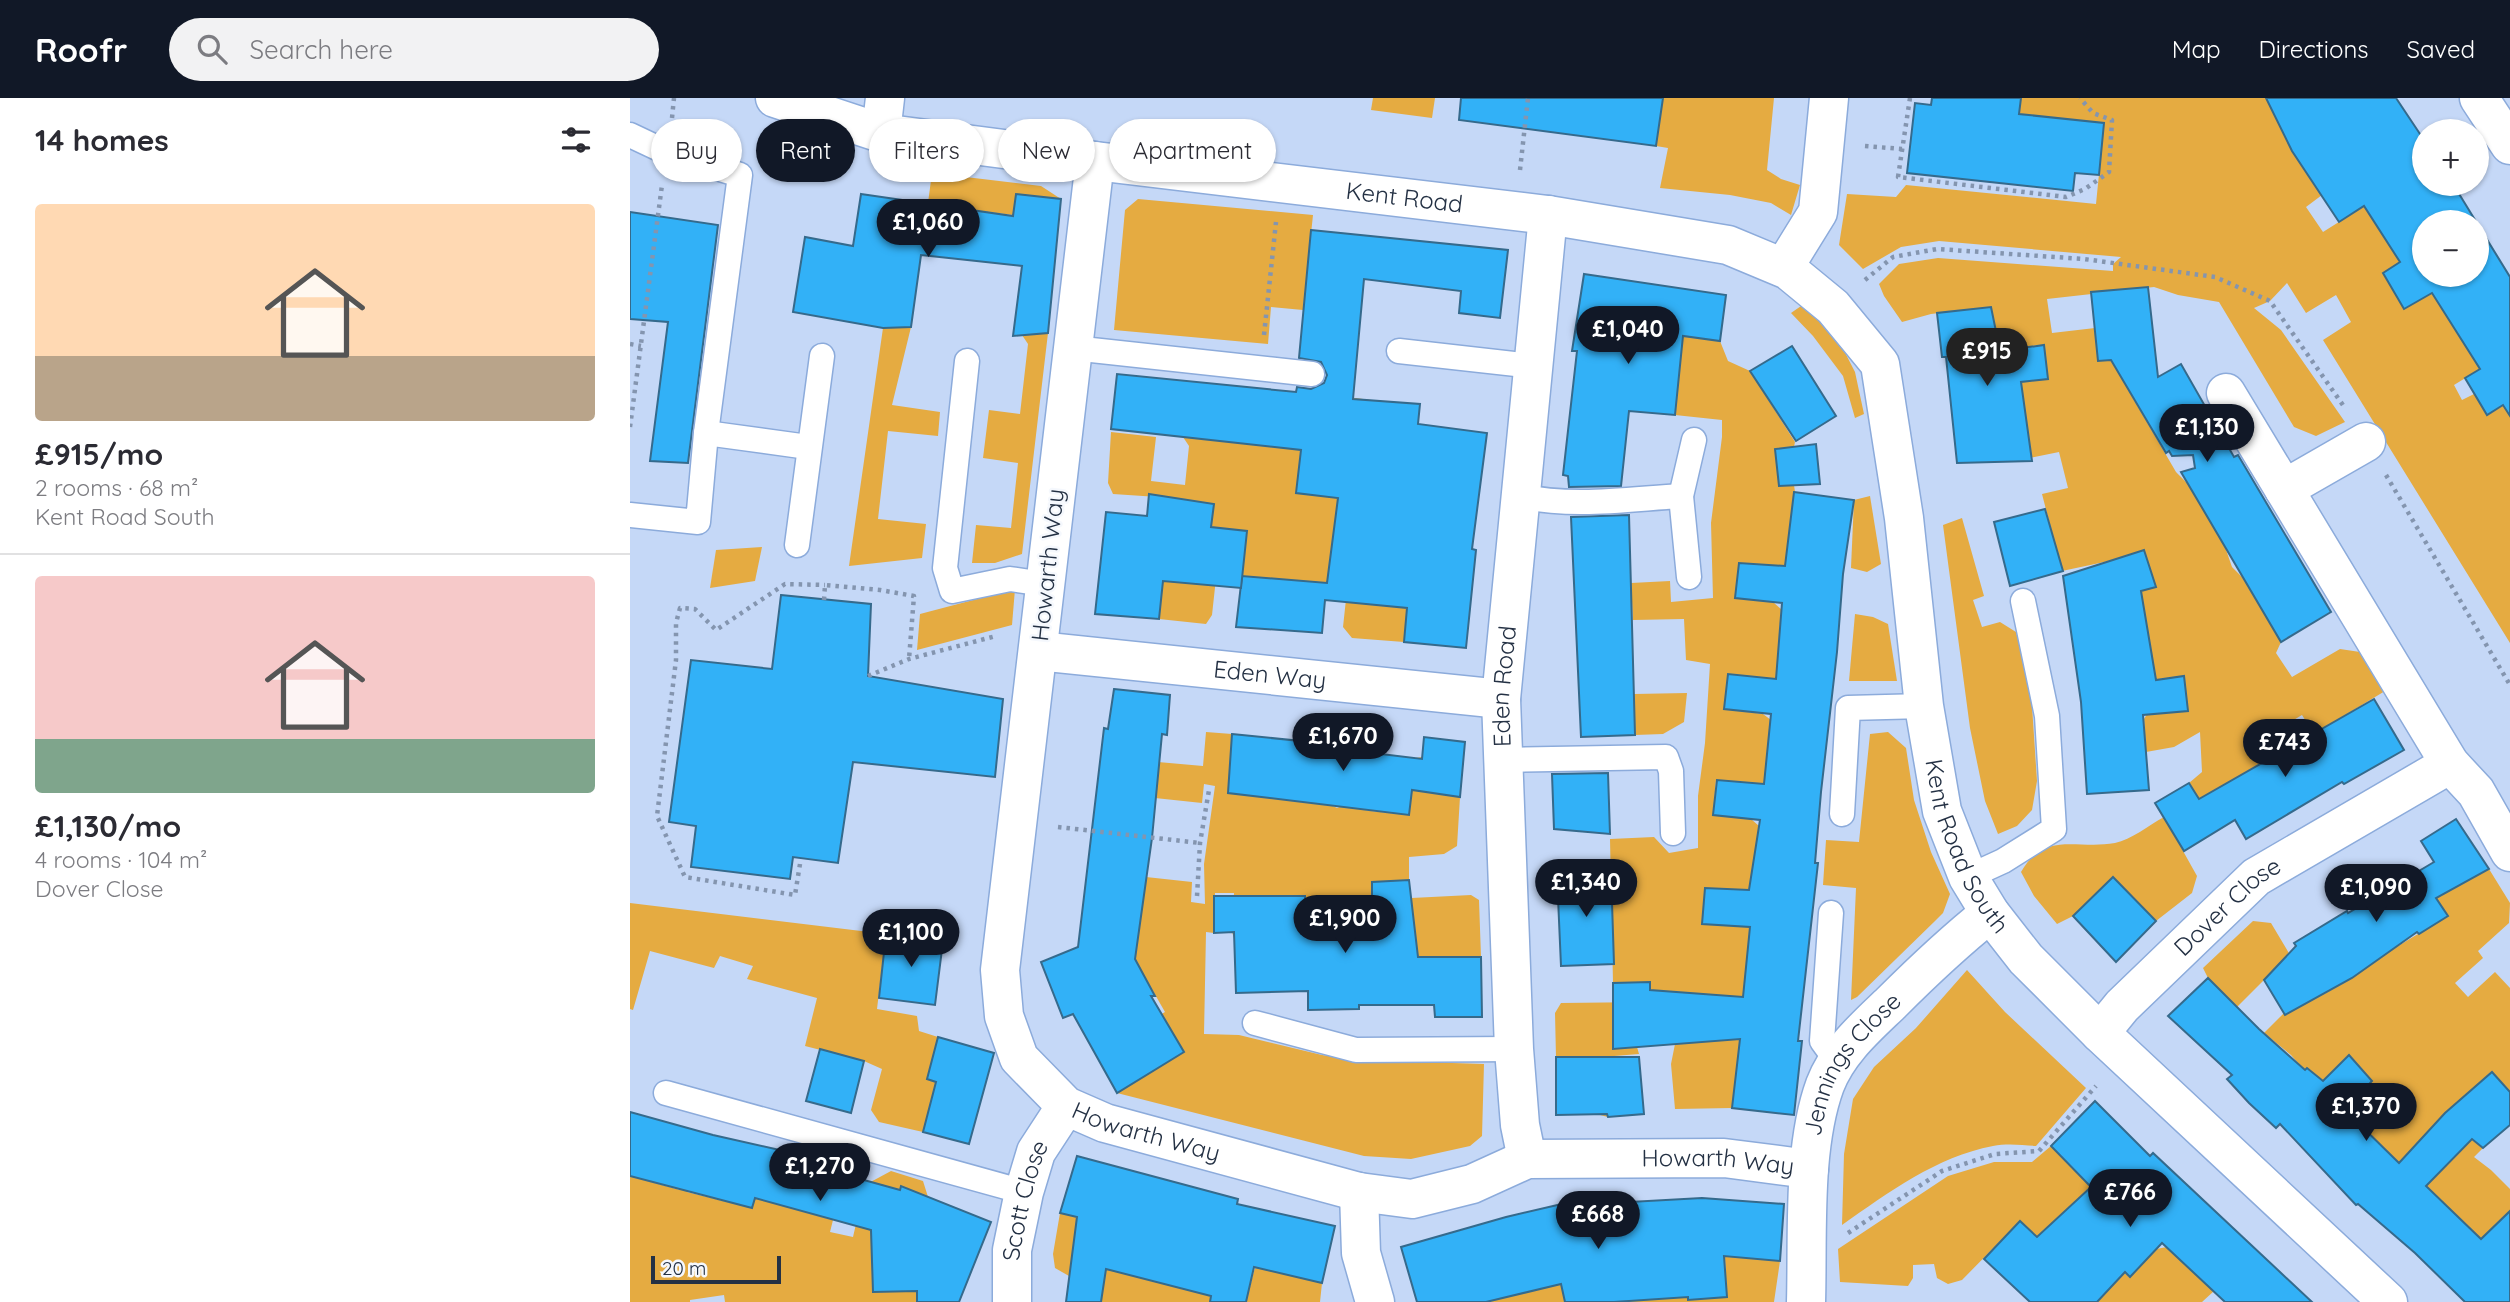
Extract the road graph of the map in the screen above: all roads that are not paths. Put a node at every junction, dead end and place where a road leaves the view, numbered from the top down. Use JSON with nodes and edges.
{"nodes":[{"id":1,"x":775,"y":98,"type":"edge"},
{"id":2,"x":1829,"y":98,"type":"edge"},
{"id":3,"x":2479,"y":98,"type":"edge"},
{"id":4,"x":883,"y":115,"type":"edge"},
{"id":5,"x":630,"y":135,"type":"edge"},
{"id":6,"x":998,"y":140,"type":"edge"},
{"id":7,"x":2510,"y":145,"type":"edge"},
{"id":8,"x":1095,"y":161,"type":"edge"},
{"id":9,"x":1093,"y":182,"type":"edge"},
{"id":10,"x":1548,"y":215,"type":"junction"},
{"id":11,"x":1784,"y":267,"type":"junction"},
{"id":12,"x":1073,"y":348,"type":"junction"},
{"id":13,"x":1399,"y":351,"type":"dead end"},
{"id":14,"x":822,"y":356,"type":"dead end"},
{"id":15,"x":967,"y":361,"type":"dead end"},
{"id":16,"x":1533,"y":366,"type":"junction"},
{"id":17,"x":1312,"y":374,"type":"dead end"},
{"id":18,"x":2226,"y":393,"type":"dead end"},
{"id":19,"x":706,"y":433,"type":"junction"},
{"id":20,"x":1694,"y":440,"type":"dead end"},
{"id":21,"x":2366,"y":442,"type":"dead end"},
{"id":22,"x":808,"y":447,"type":"junction"},
{"id":23,"x":2284,"y":489,"type":"junction"},
{"id":24,"x":1521,"y":496,"type":"junction"},
{"id":25,"x":1681,"y":496,"type":"junction"},
{"id":26,"x":630,"y":515,"type":"edge"},
{"id":27,"x":797,"y":545,"type":"dead end"},
{"id":28,"x":1689,"y":577,"type":"dead end"},
{"id":29,"x":1044,"y":584,"type":"junction"},
{"id":30,"x":2023,"y":601,"type":"dead end"},
{"id":31,"x":1038,"y":651,"type":"junction"},
{"id":32,"x":1501,"y":699,"type":"junction"},
{"id":33,"x":1924,"y":706,"type":"junction"},
{"id":34,"x":1503,"y":760,"type":"junction"},
{"id":35,"x":2450,"y":764,"type":"junction"},
{"id":36,"x":1842,"y":814,"type":"dead end"},
{"id":37,"x":1673,"y":833,"type":"dead end"},
{"id":38,"x":2510,"y":852,"type":"edge"},
{"id":39,"x":1968,"y":877,"type":"junction"},
{"id":40,"x":1831,"y":913,"type":"dead end"},
{"id":41,"x":1990,"y":913,"type":"junction"},
{"id":42,"x":1255,"y":1023,"type":"dead end"},
{"id":43,"x":2099,"y":1033,"type":"junction"},
{"id":44,"x":1514,"y":1049,"type":"junction"},
{"id":45,"x":1838,"y":1063,"type":"junction"},
{"id":46,"x":666,"y":1093,"type":"dead end"},
{"id":47,"x":1066,"y":1106,"type":"junction"},
{"id":48,"x":1527,"y":1158,"type":"junction"},
{"id":49,"x":1809,"y":1169,"type":"junction"},
{"id":50,"x":1024,"y":1192,"type":"junction"},
{"id":51,"x":1359,"y":1192,"type":"junction"},
{"id":52,"x":1012,"y":1302,"type":"edge"},
{"id":53,"x":1375,"y":1302,"type":"edge"},
{"id":54,"x":1806,"y":1302,"type":"edge"},
{"id":55,"x":2388,"y":1302,"type":"edge"}],
"edges":[{"from":1,"to":4,"type":"street","name":"Kent Road"},
{"from":2,"to":11,"type":"street"},
{"from":3,"to":7,"type":"street"},
{"from":4,"to":6,"type":"street","name":"Kent Road"},
{"from":5,"to":19,"type":"lane"},
{"from":8,"to":10,"type":"street","name":"Kent Road"},
{"from":9,"to":12,"type":"street","name":"Howarth Way"},
{"from":10,"to":11,"type":"street","name":"Kent Road"},
{"from":10,"to":16,"type":"street","name":"Eden Road"},
{"from":11,"to":33,"type":"street","name":"Kent Road South"},
{"from":12,"to":17,"type":"lane"},
{"from":12,"to":29,"type":"street","name":"Howarth Way"},
{"from":13,"to":16,"type":"lane"},
{"from":14,"to":22,"type":"lane"},
{"from":15,"to":29,"type":"lane"},
{"from":16,"to":24,"type":"street","name":"Eden Road"},
{"from":18,"to":23,"type":"street"},
{"from":19,"to":22,"type":"lane"},
{"from":19,"to":26,"type":"lane"},
{"from":20,"to":25,"type":"lane"},
{"from":21,"to":23,"type":"street"},
{"from":22,"to":27,"type":"lane"},
{"from":23,"to":35,"type":"street"},
{"from":24,"to":25,"type":"lane"},
{"from":24,"to":32,"type":"street","name":"Eden Road"},
{"from":25,"to":28,"type":"lane"},
{"from":29,"to":31,"type":"street","name":"Howarth Way"},
{"from":30,"to":39,"type":"lane"},
{"from":31,"to":32,"type":"street","name":"Eden Way"},
{"from":31,"to":47,"type":"street","name":"Howarth Way"},
{"from":32,"to":34,"type":"street","name":"Eden Road"},
{"from":33,"to":36,"type":"lane"},
{"from":33,"to":39,"type":"street","name":"Kent Road South"},
{"from":34,"to":37,"type":"lane"},
{"from":34,"to":44,"type":"street","name":"Eden Road"},
{"from":35,"to":38,"type":"street"},
{"from":35,"to":43,"type":"street","name":"Dover Close"},
{"from":39,"to":41,"type":"street","name":"Kent Road South"},
{"from":40,"to":45,"type":"lane"},
{"from":41,"to":43,"type":"street","name":"Kent Road South"},
{"from":41,"to":45,"type":"street","name":"Jennings Close"},
{"from":42,"to":44,"type":"lane"},
{"from":43,"to":55,"type":"street","name":"Kent Road South"},
{"from":44,"to":48,"type":"street","name":"Eden Road"},
{"from":45,"to":49,"type":"street","name":"Jennings Close"},
{"from":46,"to":50,"type":"lane"},
{"from":47,"to":50,"type":"street","name":"Scott Close"},
{"from":47,"to":51,"type":"street","name":"Howarth Way"},
{"from":48,"to":49,"type":"street","name":"Howarth Way"},
{"from":48,"to":51,"type":"street","name":"Howarth Way"},
{"from":49,"to":54,"type":"street","name":"Jennings Close"},
{"from":50,"to":52,"type":"street","name":"Scott Close"},
{"from":51,"to":53,"type":"street"}]}
